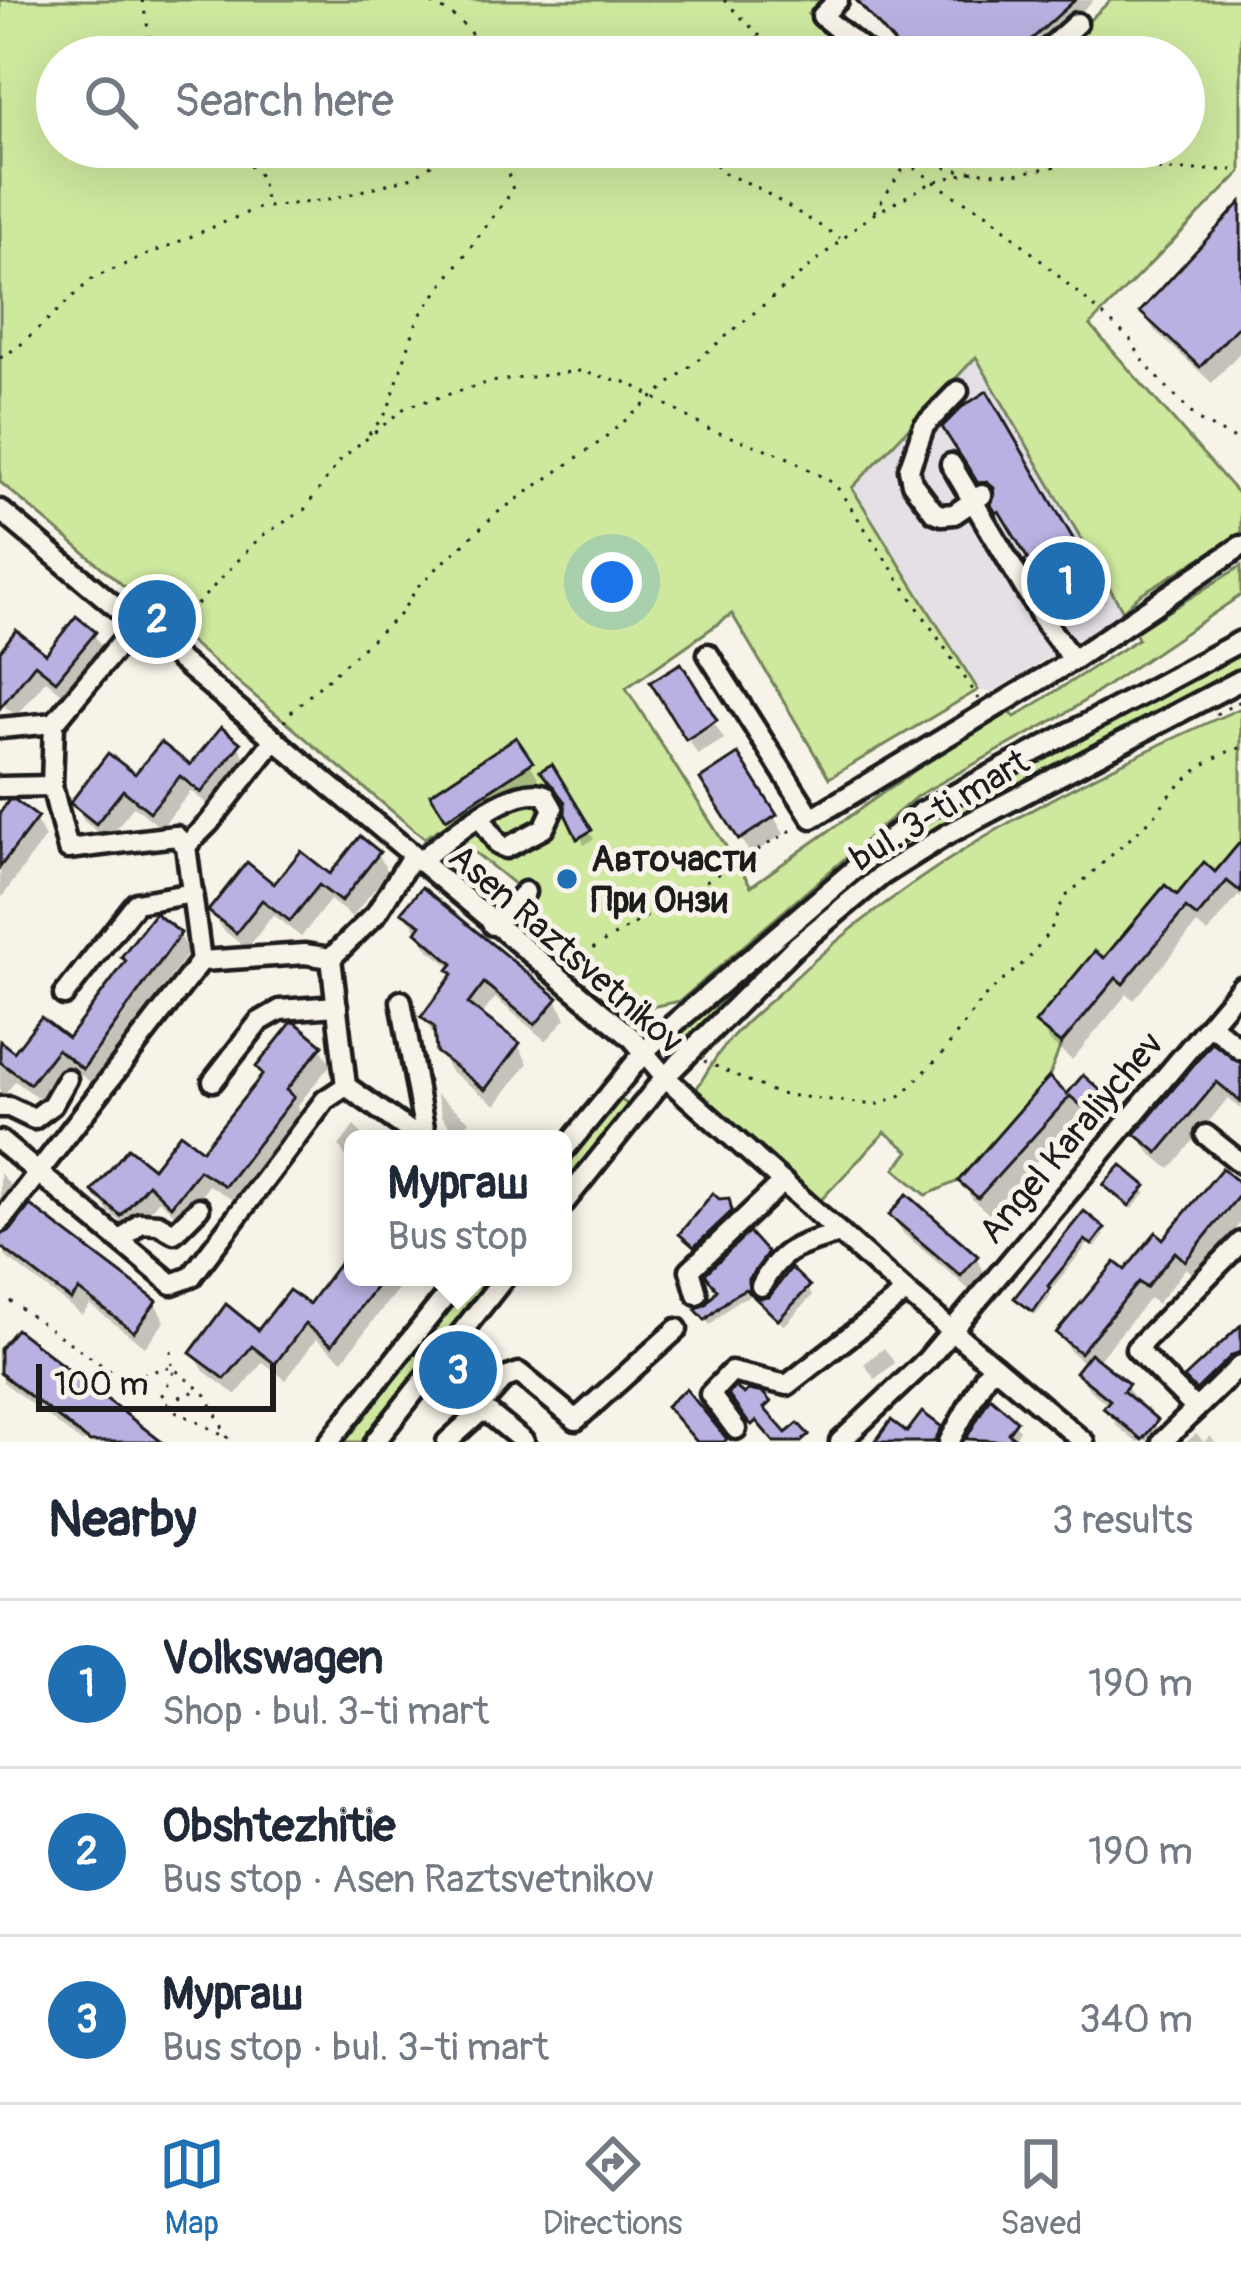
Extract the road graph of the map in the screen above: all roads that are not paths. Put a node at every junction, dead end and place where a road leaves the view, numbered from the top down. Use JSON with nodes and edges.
{"nodes":[{"id":1,"x":838,"y":0,"type":"edge"},
{"id":2,"x":1077,"y":23,"type":"dead end"},
{"id":3,"x":846,"y":36,"type":"edge"},
{"id":4,"x":1062,"y":36,"type":"edge"},
{"id":5,"x":958,"y":391,"type":"dead end"},
{"id":6,"x":951,"y":464,"type":"dead end"},
{"id":7,"x":978,"y":498,"type":"junction"},
{"id":8,"x":0,"y":511,"type":"edge"},
{"id":9,"x":1241,"y":546,"type":"edge"},
{"id":10,"x":137,"y":623,"type":"junction"},
{"id":11,"x":1241,"y":641,"type":"edge"},
{"id":12,"x":708,"y":654,"type":"dead end"},
{"id":13,"x":1073,"y":660,"type":"junction"},
{"id":14,"x":1241,"y":680,"type":"edge"},
{"id":15,"x":54,"y":722,"type":"junction"},
{"id":16,"x":0,"y":728,"type":"edge"},
{"id":17,"x":274,"y":740,"type":"junction"},
{"id":18,"x":52,"y":786,"type":"junction"},
{"id":19,"x":0,"y":787,"type":"edge"},
{"id":20,"x":480,"y":816,"type":"dead end"},
{"id":21,"x":186,"y":846,"type":"junction"},
{"id":22,"x":415,"y":859,"type":"junction"},
{"id":23,"x":525,"y":892,"type":"dead end"},
{"id":24,"x":194,"y":893,"type":"junction"},
{"id":25,"x":493,"y":925,"type":"junction"},
{"id":26,"x":331,"y":958,"type":"junction"},
{"id":27,"x":201,"y":961,"type":"junction"},
{"id":28,"x":1241,"y":987,"type":"edge"},
{"id":29,"x":64,"y":995,"type":"dead end"},
{"id":30,"x":401,"y":1001,"type":"dead end"},
{"id":31,"x":337,"y":1006,"type":"junction"},
{"id":32,"x":1210,"y":1024,"type":"junction"},
{"id":33,"x":646,"y":1050,"type":"junction"},
{"id":34,"x":1241,"y":1050,"type":"edge"},
{"id":35,"x":664,"y":1077,"type":"junction"},
{"id":36,"x":67,"y":1079,"type":"dead end"},
{"id":37,"x":213,"y":1081,"type":"dead end"},
{"id":38,"x":346,"y":1086,"type":"junction"},
{"id":39,"x":0,"y":1108,"type":"edge"},
{"id":40,"x":411,"y":1130,"type":"edge"},
{"id":41,"x":422,"y":1130,"type":"edge"},
{"id":42,"x":1206,"y":1135,"type":"dead end"},
{"id":43,"x":572,"y":1140,"type":"edge"},
{"id":44,"x":0,"y":1141,"type":"edge"},
{"id":45,"x":1241,"y":1163,"type":"edge"},
{"id":46,"x":40,"y":1172,"type":"junction"},
{"id":47,"x":783,"y":1182,"type":"junction"},
{"id":48,"x":572,"y":1193,"type":"edge"},
{"id":49,"x":199,"y":1208,"type":"dead end"},
{"id":50,"x":0,"y":1222,"type":"edge"},
{"id":51,"x":840,"y":1233,"type":"junction"},
{"id":52,"x":122,"y":1241,"type":"junction"},
{"id":53,"x":1241,"y":1242,"type":"edge"},
{"id":54,"x":454,"y":1286,"type":"edge"},
{"id":55,"x":499,"y":1286,"type":"edge"},
{"id":56,"x":760,"y":1286,"type":"dead end"},
{"id":57,"x":906,"y":1292,"type":"junction"},
{"id":58,"x":697,"y":1294,"type":"dead end"},
{"id":59,"x":677,"y":1329,"type":"dead end"},
{"id":60,"x":950,"y":1329,"type":"junction"},
{"id":61,"x":1241,"y":1365,"type":"edge"},
{"id":62,"x":995,"y":1366,"type":"junction"},
{"id":63,"x":1196,"y":1409,"type":"junction"},
{"id":64,"x":470,"y":1417,"type":"junction"},
{"id":65,"x":736,"y":1430,"type":"dead end"},
{"id":66,"x":329,"y":1442,"type":"edge"},
{"id":67,"x":375,"y":1442,"type":"edge"},
{"id":68,"x":447,"y":1442,"type":"edge"},
{"id":69,"x":524,"y":1442,"type":"edge"},
{"id":70,"x":840,"y":1442,"type":"edge"},
{"id":71,"x":949,"y":1442,"type":"edge"},
{"id":72,"x":1084,"y":1442,"type":"edge"},
{"id":73,"x":1162,"y":1442,"type":"edge"}],
"edges":[{"from":1,"to":3,"type":"street"},
{"from":2,"to":4,"type":"street"},
{"from":5,"to":7,"type":"street"},
{"from":6,"to":7,"type":"street"},
{"from":7,"to":13,"type":"street"},
{"from":8,"to":10,"type":"street","name":"Asen Raztsvetnikov"},
{"from":9,"to":13,"type":"street"},
{"from":10,"to":15,"type":"street"},
{"from":10,"to":17,"type":"street","name":"Asen Raztsvetnikov"},
{"from":11,"to":33,"type":"street","name":"bul. 3-ti mart"},
{"from":12,"to":13,"type":"street"},
{"from":14,"to":35,"type":"street","name":"bul. 3-ti mart"},
{"from":15,"to":16,"type":"street"},
{"from":15,"to":18,"type":"street"},
{"from":17,"to":21,"type":"street"},
{"from":17,"to":22,"type":"street","name":"Asen Raztsvetnikov"},
{"from":18,"to":19,"type":"street"},
{"from":18,"to":21,"type":"street"},
{"from":20,"to":22,"type":"street"},
{"from":21,"to":24,"type":"street"},
{"from":22,"to":25,"type":"street","name":"Asen Raztsvetnikov"},
{"from":22,"to":26,"type":"street"},
{"from":23,"to":25,"type":"street"},
{"from":24,"to":27,"type":"street"},
{"from":24,"to":29,"type":"street"},
{"from":25,"to":33,"type":"street","name":"Asen Raztsvetnikov"},
{"from":26,"to":27,"type":"street"},
{"from":26,"to":31,"type":"street"},
{"from":27,"to":46,"type":"street"},
{"from":28,"to":32,"type":"street","name":"Angel Karaliychev"},
{"from":30,"to":41,"type":"street"},
{"from":31,"to":37,"type":"street"},
{"from":31,"to":38,"type":"street"},
{"from":32,"to":34,"type":"street"},
{"from":32,"to":60,"type":"street","name":"Angel Karaliychev"},
{"from":33,"to":35,"type":"street","name":"Asen Raztsvetnikov"},
{"from":33,"to":43,"type":"street","name":"bul. 3-ti mart"},
{"from":35,"to":47,"type":"street","name":"Asen Raztsvetnikov"},
{"from":35,"to":48,"type":"street","name":"bul. 3-ti mart"},
{"from":36,"to":39,"type":"street"},
{"from":38,"to":40,"type":"street"},
{"from":38,"to":52,"type":"street"},
{"from":42,"to":45,"type":"street"},
{"from":44,"to":46,"type":"street"},
{"from":46,"to":50,"type":"street"},
{"from":46,"to":52,"type":"street"},
{"from":47,"to":51,"type":"street","name":"Asen Raztsvetnikov"},
{"from":47,"to":58,"type":"street"},
{"from":49,"to":52,"type":"street"},
{"from":51,"to":56,"type":"street"},
{"from":51,"to":57,"type":"street","name":"Asen Raztsvetnikov"},
{"from":53,"to":63,"type":"street"},
{"from":54,"to":66,"type":"street"},
{"from":55,"to":67,"type":"street"},
{"from":57,"to":60,"type":"street","name":"Asen Raztsvetnikov"},
{"from":57,"to":65,"type":"street"},
{"from":59,"to":64,"type":"street"},
{"from":60,"to":62,"type":"street","name":"Asen Raztsvetnikov"},
{"from":60,"to":70,"type":"street","name":"Angel Karaliychev"},
{"from":61,"to":63,"type":"street"},
{"from":62,"to":71,"type":"street"},
{"from":62,"to":72,"type":"street","name":"Asen Raztsvetnikov"},
{"from":63,"to":73,"type":"street"},
{"from":64,"to":68,"type":"street"},
{"from":64,"to":69,"type":"street"}]}
